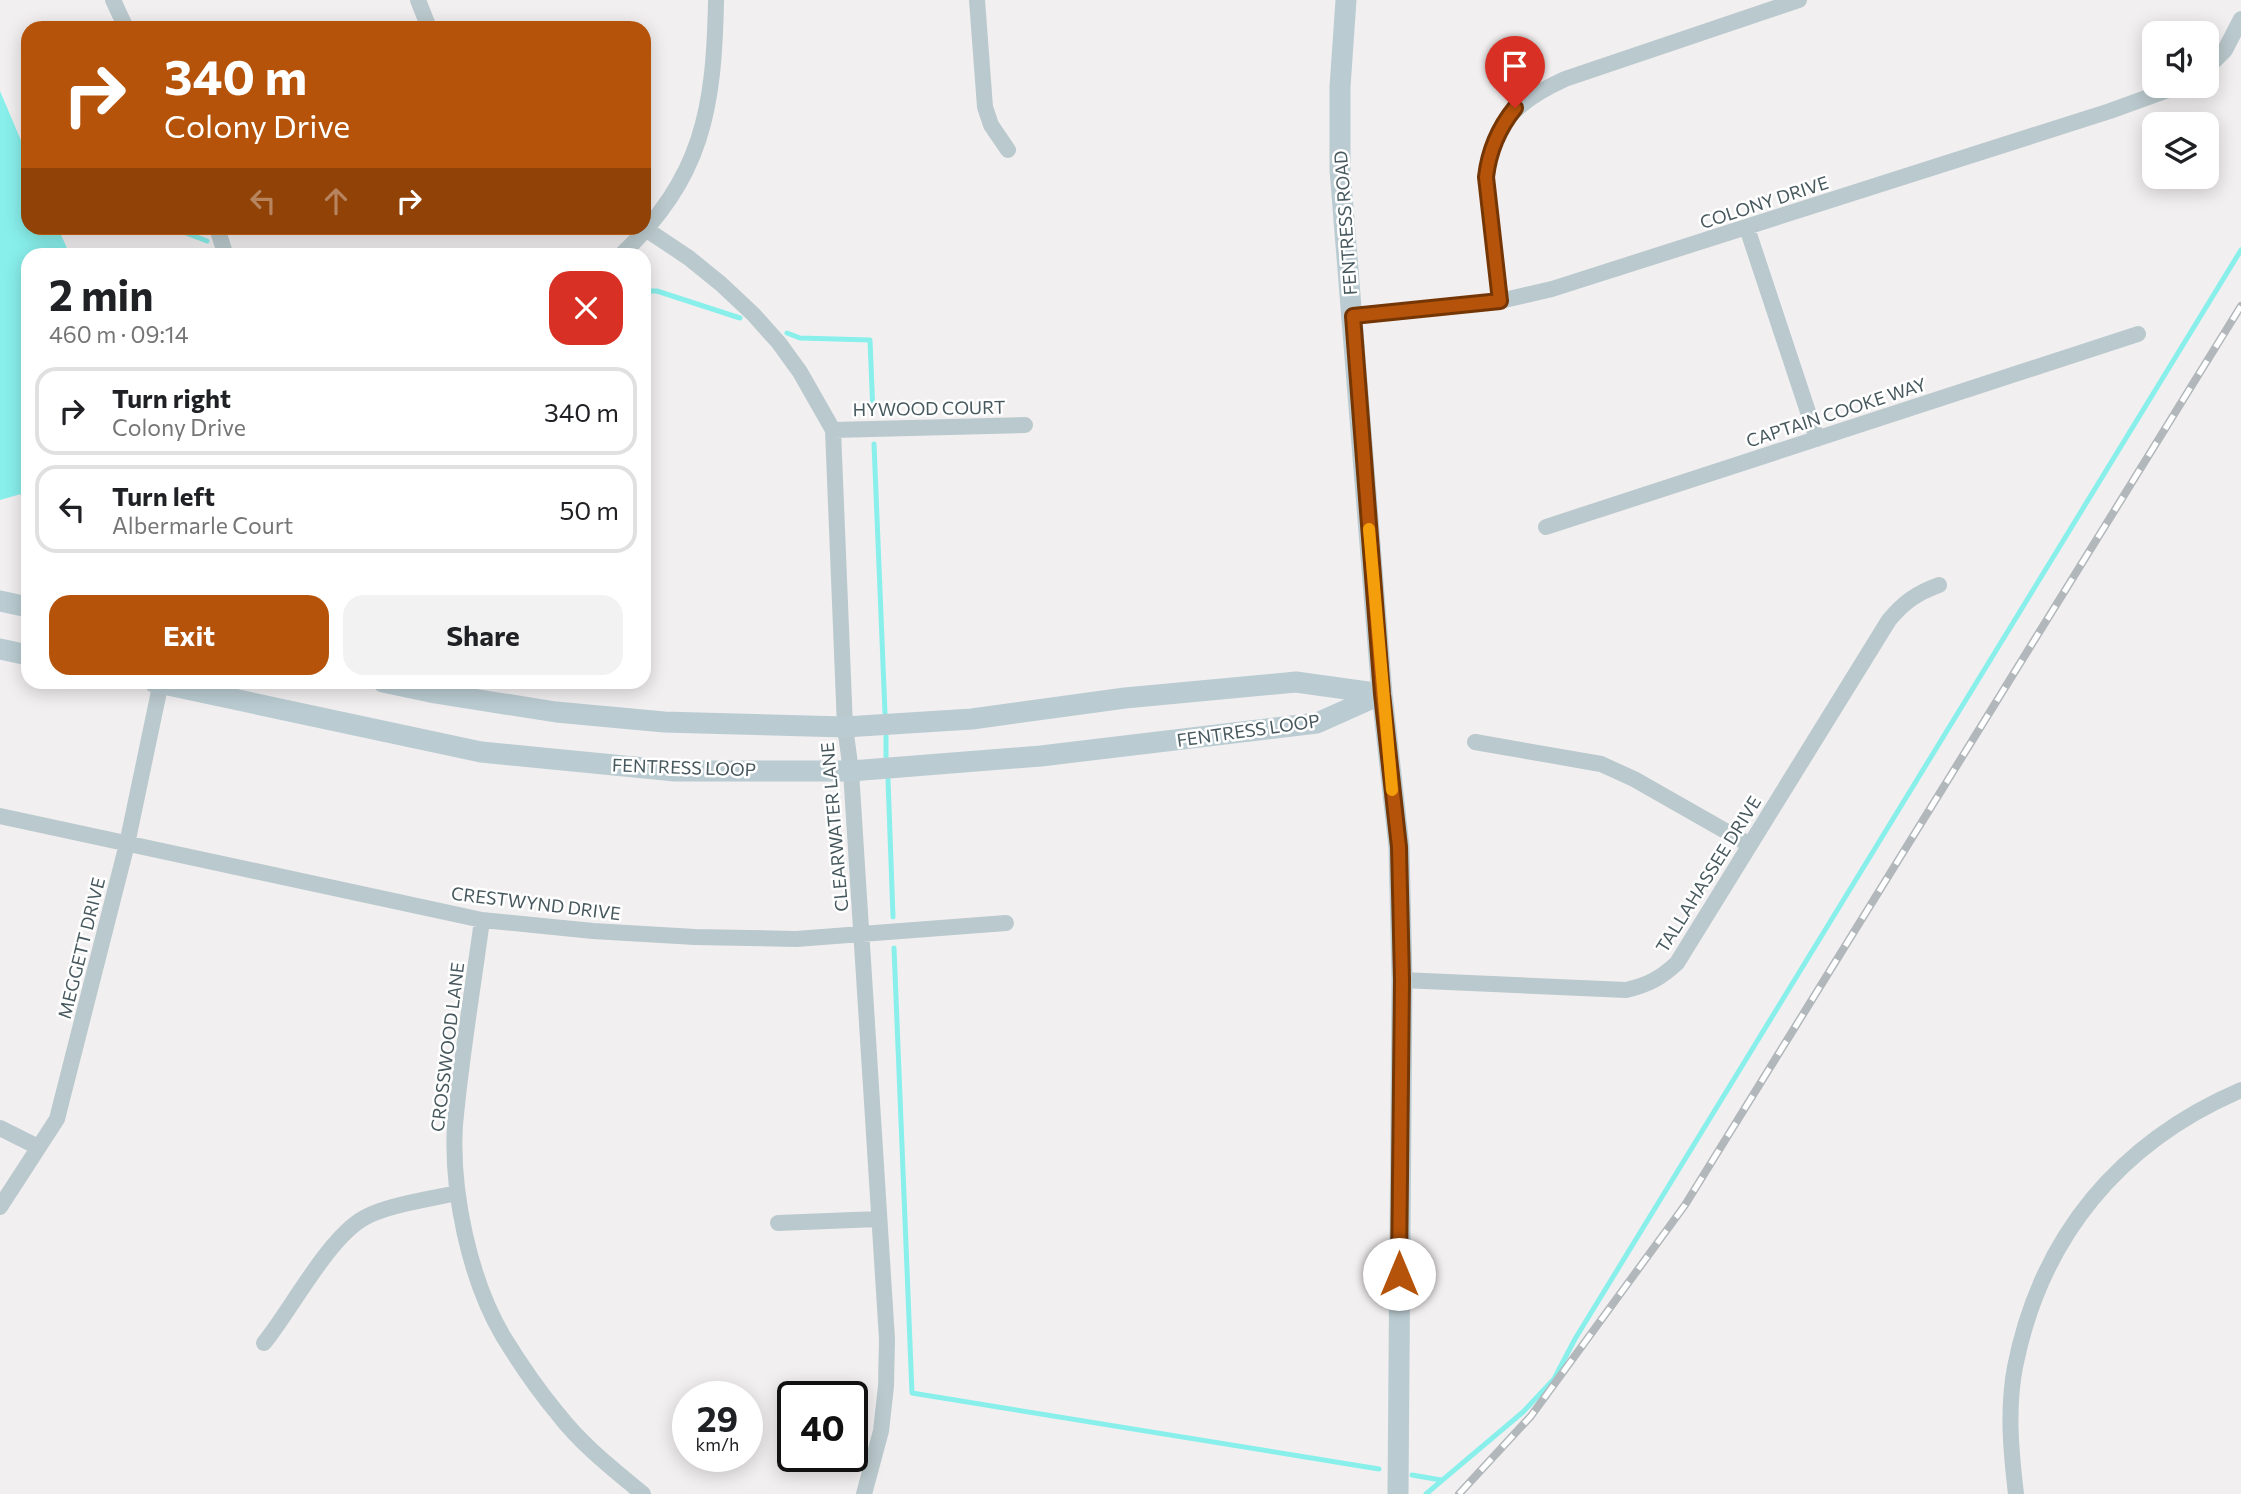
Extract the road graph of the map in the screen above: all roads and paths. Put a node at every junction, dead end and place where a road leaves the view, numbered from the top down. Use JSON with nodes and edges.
{"nodes":[{"id":1,"x":113,"y":0,"type":"edge"},
{"id":2,"x":418,"y":0,"type":"edge"},
{"id":3,"x":716,"y":0,"type":"edge"},
{"id":4,"x":977,"y":0,"type":"edge"},
{"id":5,"x":1346,"y":0,"type":"edge"},
{"id":6,"x":1799,"y":0,"type":"edge"},
{"id":7,"x":2241,"y":19,"type":"edge"},
{"id":8,"x":123,"y":21,"type":"edge"},
{"id":9,"x":426,"y":21,"type":"edge"},
{"id":10,"x":2219,"y":56,"type":"edge"},
{"id":11,"x":2146,"y":98,"type":"edge"},
{"id":12,"x":1008,"y":150,"type":"dead end"},
{"id":13,"x":651,"y":224,"type":"edge"},
{"id":14,"x":1747,"y":228,"type":"junction"},
{"id":15,"x":651,"y":233,"type":"edge"},
{"id":16,"x":642,"y":235,"type":"edge"},
{"id":17,"x":628,"y":248,"type":"edge"},
{"id":18,"x":1500,"y":301,"type":"junction"},
{"id":19,"x":1353,"y":316,"type":"junction"},
{"id":20,"x":2138,"y":334,"type":"dead end"},
{"id":21,"x":1024,"y":425,"type":"dead end"},
{"id":22,"x":834,"y":430,"type":"junction"},
{"id":23,"x":1816,"y":439,"type":"junction"},
{"id":24,"x":1546,"y":527,"type":"dead end"},
{"id":25,"x":1939,"y":585,"type":"dead end"},
{"id":26,"x":0,"y":601,"type":"edge"},
{"id":27,"x":21,"y":606,"type":"edge"},
{"id":28,"x":0,"y":649,"type":"edge"},
{"id":29,"x":21,"y":654,"type":"edge"},
{"id":30,"x":158,"y":689,"type":"edge"},
{"id":31,"x":187,"y":689,"type":"edge"},
{"id":32,"x":413,"y":689,"type":"edge"},
{"id":33,"x":1382,"y":694,"type":"junction"},
{"id":34,"x":845,"y":727,"type":"junction"},
{"id":35,"x":1475,"y":742,"type":"dead end"},
{"id":36,"x":851,"y":771,"type":"junction"},
{"id":37,"x":0,"y":816,"type":"edge"},
{"id":38,"x":127,"y":844,"type":"junction"},
{"id":39,"x":1750,"y":845,"type":"junction"},
{"id":40,"x":482,"y":919,"type":"junction"},
{"id":41,"x":1006,"y":923,"type":"dead end"},
{"id":42,"x":862,"y":935,"type":"junction"},
{"id":43,"x":1402,"y":980,"type":"junction"},
{"id":44,"x":2241,"y":1090,"type":"edge"},
{"id":45,"x":0,"y":1128,"type":"edge"},
{"id":46,"x":38,"y":1147,"type":"junction"},
{"id":47,"x":457,"y":1193,"type":"junction"},
{"id":48,"x":0,"y":1207,"type":"edge"},
{"id":49,"x":878,"y":1219,"type":"junction"},
{"id":50,"x":778,"y":1223,"type":"dead end"},
{"id":51,"x":264,"y":1343,"type":"dead end"},
{"id":52,"x":643,"y":1494,"type":"edge"},
{"id":53,"x":864,"y":1494,"type":"edge"},
{"id":54,"x":1398,"y":1494,"type":"edge"},
{"id":55,"x":2016,"y":1494,"type":"edge"}],
"edges":[{"from":1,"to":8,"type":"street"},
{"from":2,"to":9,"type":"street"},
{"from":3,"to":13,"type":"street"},
{"from":4,"to":12,"type":"street"},
{"from":5,"to":19,"type":"street","name":"FENTRESS ROAD"},
{"from":6,"to":18,"type":"street"},
{"from":7,"to":10,"type":"street"},
{"from":11,"to":14,"type":"street","name":"COLONY DRIVE"},
{"from":14,"to":18,"type":"street","name":"COLONY DRIVE"},
{"from":14,"to":23,"type":"street"},
{"from":15,"to":22,"type":"street","name":"CLEARWATER LANE"},
{"from":16,"to":17,"type":"street"},
{"from":18,"to":19,"type":"street","name":"COLONY DRIVE"},
{"from":19,"to":33,"type":"street","name":"FENTRESS ROAD"},
{"from":20,"to":23,"type":"street","name":"CAPTAIN COOKE WAY"},
{"from":21,"to":22,"type":"street","name":"HYWOOD COURT"},
{"from":22,"to":34,"type":"street","name":"CLEARWATER LANE"},
{"from":23,"to":24,"type":"street","name":"CAPTAIN COOKE WAY"},
{"from":25,"to":39,"type":"street","name":"TALLAHASSEE DRIVE"},
{"from":26,"to":27,"type":"street"},
{"from":28,"to":29,"type":"street"},
{"from":30,"to":38,"type":"street","name":"MEGGETT DRIVE"},
{"from":31,"to":36,"type":"street","name":"FENTRESS LOOP"},
{"from":32,"to":34,"type":"street","name":"FENTRESS LOOP"},
{"from":33,"to":34,"type":"street","name":"FENTRESS LOOP"},
{"from":33,"to":36,"type":"street","name":"FENTRESS LOOP"},
{"from":33,"to":43,"type":"street","name":"FENTRESS ROAD"},
{"from":34,"to":36,"type":"street","name":"CLEARWATER LANE"},
{"from":35,"to":39,"type":"street"},
{"from":36,"to":42,"type":"street","name":"CLEARWATER LANE"},
{"from":37,"to":38,"type":"street"},
{"from":38,"to":40,"type":"street","name":"CRESTWYND DRIVE"},
{"from":38,"to":46,"type":"street","name":"MEGGETT DRIVE"},
{"from":39,"to":43,"type":"street","name":"TALLAHASSEE DRIVE"},
{"from":40,"to":42,"type":"street","name":"CRESTWYND DRIVE"},
{"from":40,"to":47,"type":"street","name":"CROSSWOOD LANE"},
{"from":41,"to":42,"type":"street","name":"CRESTWYND DRIVE"},
{"from":42,"to":49,"type":"street","name":"CLEARWATER LANE"},
{"from":43,"to":54,"type":"street","name":"FENTRESS ROAD"},
{"from":44,"to":55,"type":"street"},
{"from":45,"to":46,"type":"street"},
{"from":46,"to":48,"type":"street","name":"MEGGETT DRIVE"},
{"from":47,"to":51,"type":"street"},
{"from":47,"to":52,"type":"street","name":"CROSSWOOD LANE"},
{"from":49,"to":50,"type":"street"},
{"from":49,"to":53,"type":"street","name":"CLEARWATER LANE"}]}
